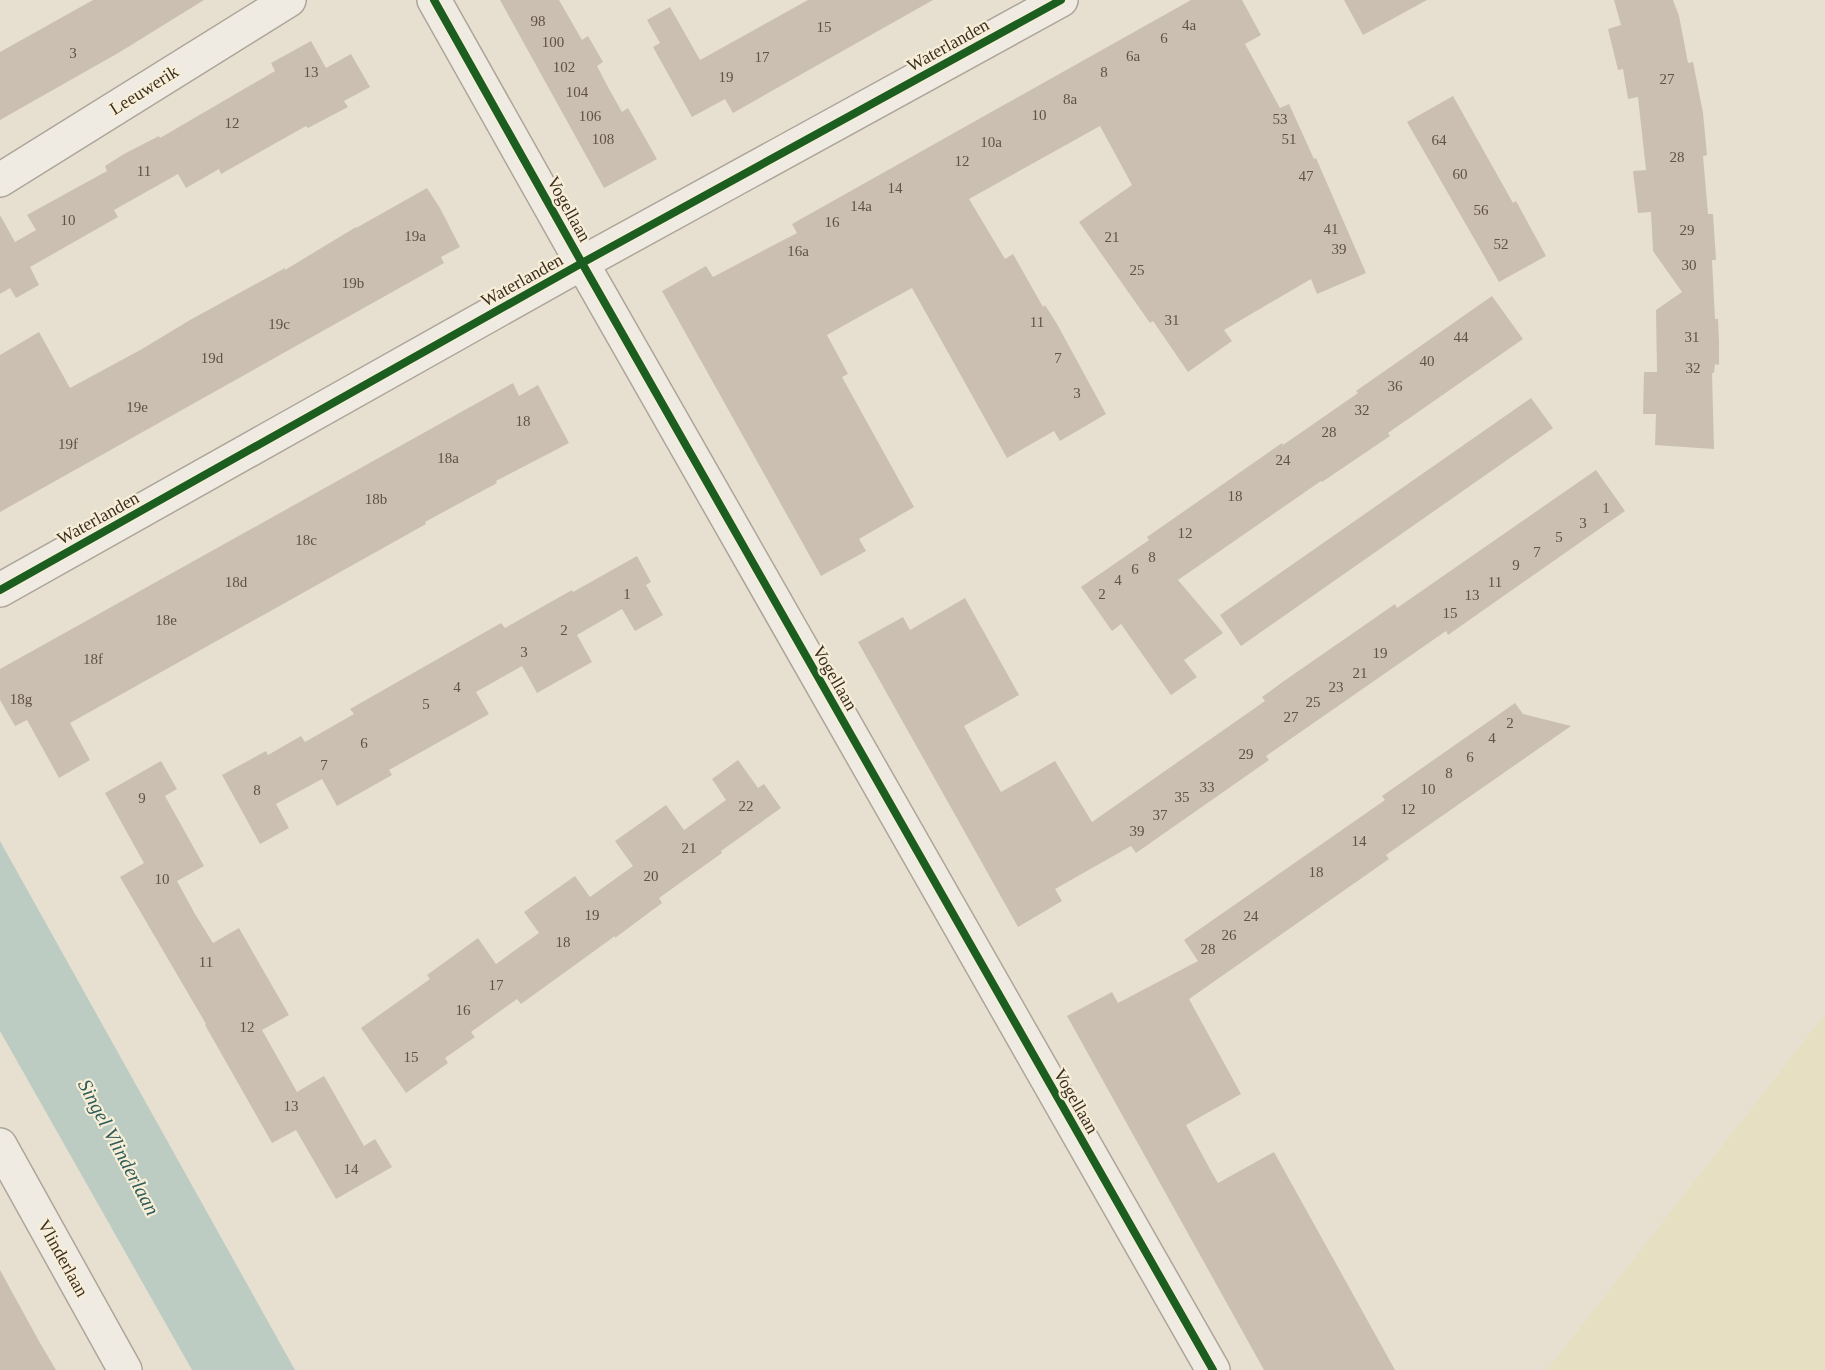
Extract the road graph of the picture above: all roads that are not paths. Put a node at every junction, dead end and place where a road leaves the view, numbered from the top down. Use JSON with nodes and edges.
{"nodes":[{"id":1,"x":289,"y":0,"type":"edge"},
{"id":2,"x":435,"y":0,"type":"edge"},
{"id":3,"x":1061,"y":0,"type":"edge"},
{"id":4,"x":0,"y":180,"type":"edge"},
{"id":5,"x":582,"y":263,"type":"junction"},
{"id":6,"x":0,"y":590,"type":"edge"},
{"id":7,"x":0,"y":1145,"type":"edge"},
{"id":8,"x":125,"y":1370,"type":"edge"},
{"id":9,"x":1213,"y":1370,"type":"edge"}],
"edges":[{"from":1,"to":4,"type":"street","name":"Leeuwerik"},
{"from":2,"to":5,"type":"street","name":"Vogellaan"},
{"from":3,"to":5,"type":"street","name":"Waterlanden"},
{"from":5,"to":6,"type":"street","name":"Waterlanden"},
{"from":5,"to":9,"type":"street","name":"Vogellaan"},
{"from":7,"to":8,"type":"street","name":"Vlinderlaan"}]}
